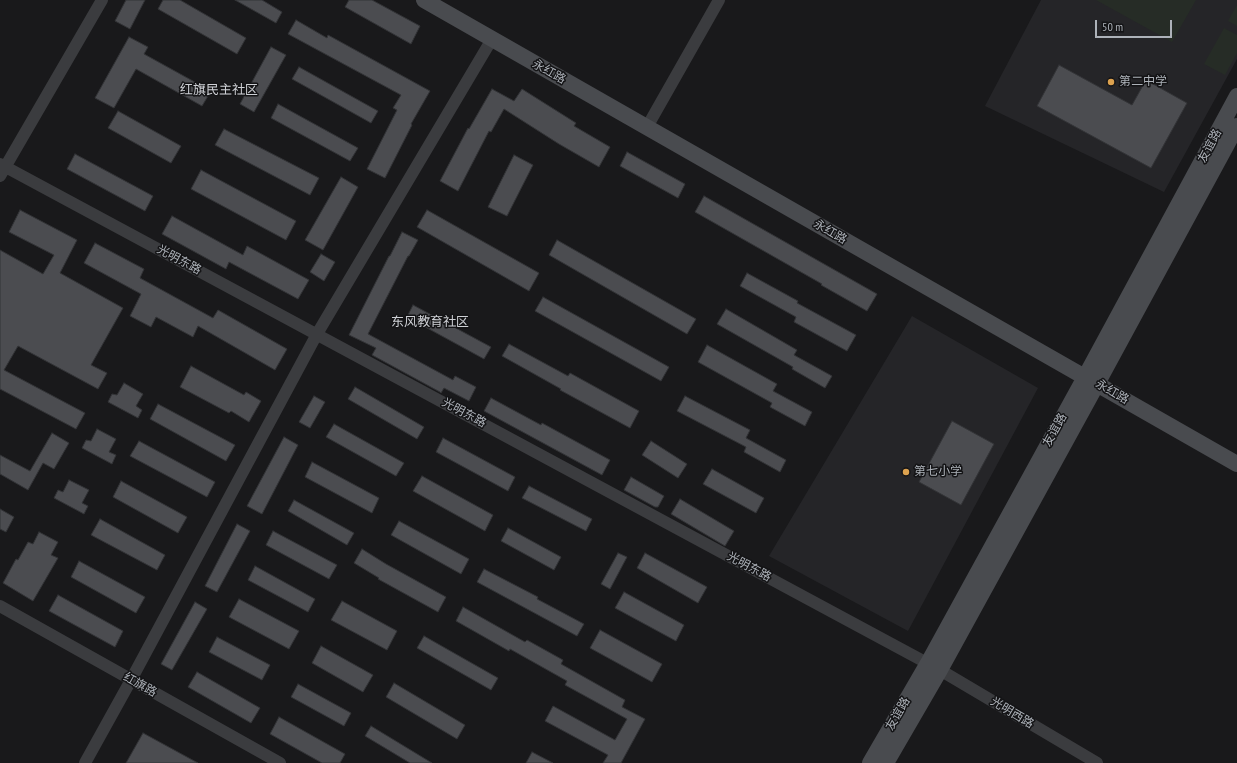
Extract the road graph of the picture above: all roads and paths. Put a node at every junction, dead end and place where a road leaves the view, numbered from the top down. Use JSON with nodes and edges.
{"nodes":[{"id":1,"x":102,"y":0,"type":"edge"},
{"id":2,"x":424,"y":0,"type":"edge"},
{"id":3,"x":719,"y":0,"type":"edge"},
{"id":4,"x":492,"y":39,"type":"junction"},
{"id":5,"x":1237,"y":96,"type":"edge"},
{"id":6,"x":1237,"y":126,"type":"edge"},
{"id":7,"x":647,"y":127,"type":"junction"},
{"id":8,"x":2,"y":169,"type":"edge"},
{"id":9,"x":317,"y":334,"type":"junction"},
{"id":10,"x":1091,"y":380,"type":"junction"},
{"id":11,"x":1237,"y":464,"type":"edge"},
{"id":12,"x":0,"y":606,"type":"edge"},
{"id":13,"x":934,"y":666,"type":"junction"},
{"id":14,"x":131,"y":680,"type":"junction"},
{"id":15,"x":85,"y":763,"type":"edge"},
{"id":16,"x":280,"y":763,"type":"edge"},
{"id":17,"x":870,"y":763,"type":"edge"},
{"id":18,"x":886,"y":763,"type":"edge"},
{"id":19,"x":1097,"y":763,"type":"edge"}],
"edges":[{"from":1,"to":8,"type":"street"},
{"from":2,"to":4,"type":"main road","name":"永红路"},
{"from":3,"to":7,"type":"street"},
{"from":4,"to":7,"type":"main road","name":"永红路"},
{"from":4,"to":9,"type":"street"},
{"from":5,"to":10,"type":"main road","name":"友谊路"},
{"from":6,"to":10,"type":"main road","name":"友谊路"},
{"from":7,"to":10,"type":"main road","name":"永红路"},
{"from":8,"to":9,"type":"street","name":"光明东路"},
{"from":9,"to":13,"type":"street","name":"光明东路"},
{"from":9,"to":14,"type":"street"},
{"from":10,"to":11,"type":"main road","name":"永红路"},
{"from":10,"to":13,"type":"main road","name":"友谊路"},
{"from":12,"to":14,"type":"street","name":"红旗路"},
{"from":13,"to":17,"type":"main road","name":"友谊路"},
{"from":13,"to":18,"type":"main road","name":"友谊路"},
{"from":13,"to":19,"type":"street","name":"光明西路"},
{"from":14,"to":15,"type":"street"},
{"from":14,"to":16,"type":"street","name":"红旗路"}]}
